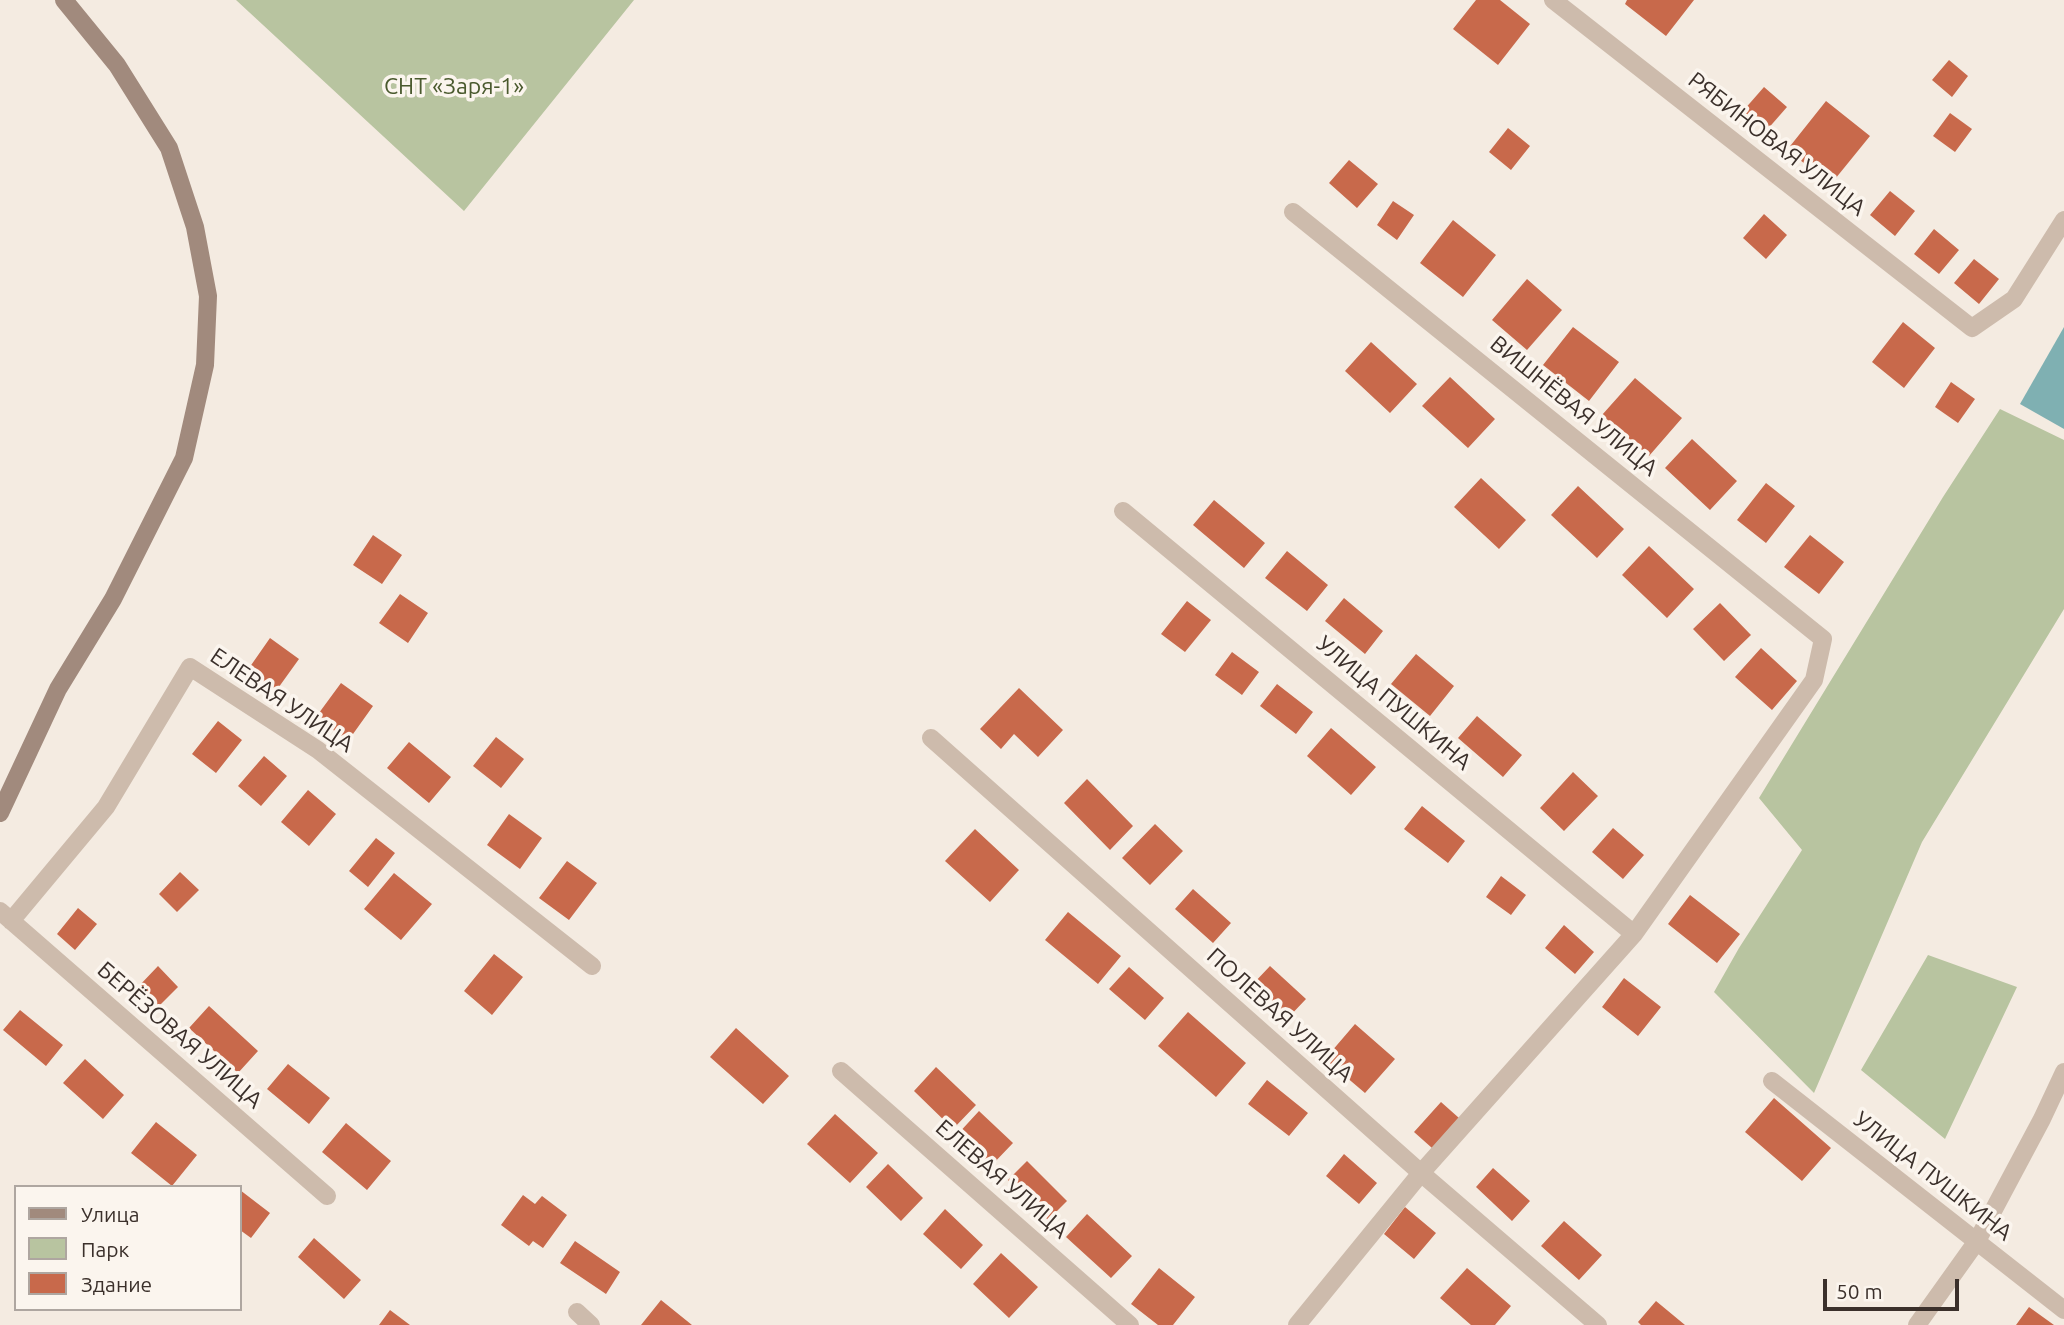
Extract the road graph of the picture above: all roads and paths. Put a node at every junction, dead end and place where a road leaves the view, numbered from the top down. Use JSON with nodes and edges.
{"nodes":[{"id":1,"x":64,"y":0,"type":"edge"},
{"id":2,"x":1552,"y":0,"type":"edge"},
{"id":3,"x":1293,"y":212,"type":"dead end"},
{"id":4,"x":2064,"y":220,"type":"edge"},
{"id":5,"x":1123,"y":511,"type":"dead end"},
{"id":6,"x":932,"y":738,"type":"dead end"},
{"id":7,"x":0,"y":813,"type":"edge"},
{"id":8,"x":6,"y":916,"type":"edge"},
{"id":9,"x":1634,"y":934,"type":"junction"},
{"id":10,"x":592,"y":966,"type":"dead end"},
{"id":11,"x":841,"y":1071,"type":"dead end"},
{"id":12,"x":2064,"y":1072,"type":"edge"},
{"id":13,"x":1772,"y":1081,"type":"dead end"},
{"id":14,"x":1420,"y":1173,"type":"junction"},
{"id":15,"x":327,"y":1195,"type":"dead end"},
{"id":16,"x":1977,"y":1241,"type":"junction"},
{"id":17,"x":2064,"y":1310,"type":"edge"},
{"id":18,"x":577,"y":1312,"type":"dead end"},
{"id":19,"x":592,"y":1325,"type":"edge"},
{"id":20,"x":1130,"y":1325,"type":"edge"},
{"id":21,"x":1297,"y":1325,"type":"edge"},
{"id":22,"x":1598,"y":1325,"type":"edge"},
{"id":23,"x":1917,"y":1325,"type":"edge"}],
"edges":[{"from":1,"to":7,"type":"street"},
{"from":2,"to":4,"type":"street","name":"РЯБИНОВАЯ УЛИЦА"},
{"from":3,"to":9,"type":"street","name":"ВИШНЁВАЯ УЛИЦА"},
{"from":5,"to":9,"type":"street","name":"УЛИЦА ПУШКИНА"},
{"from":6,"to":14,"type":"street","name":"ПОЛЕВАЯ УЛИЦА"},
{"from":8,"to":10,"type":"street","name":"ЕЛЕВАЯ УЛИЦА"},
{"from":8,"to":15,"type":"street","name":"БЕРЁЗОВАЯ УЛИЦА"},
{"from":9,"to":14,"type":"street"},
{"from":11,"to":20,"type":"street","name":"ЕЛЕВАЯ УЛИЦА"},
{"from":12,"to":16,"type":"street"},
{"from":13,"to":16,"type":"street","name":"УЛИЦА ПУШКИНА"},
{"from":14,"to":21,"type":"street"},
{"from":14,"to":22,"type":"street","name":"ПОЛЕВАЯ УЛИЦА"},
{"from":16,"to":17,"type":"street","name":"УЛИЦА ПУШКИНА"},
{"from":16,"to":23,"type":"street"},
{"from":18,"to":19,"type":"street"}]}
